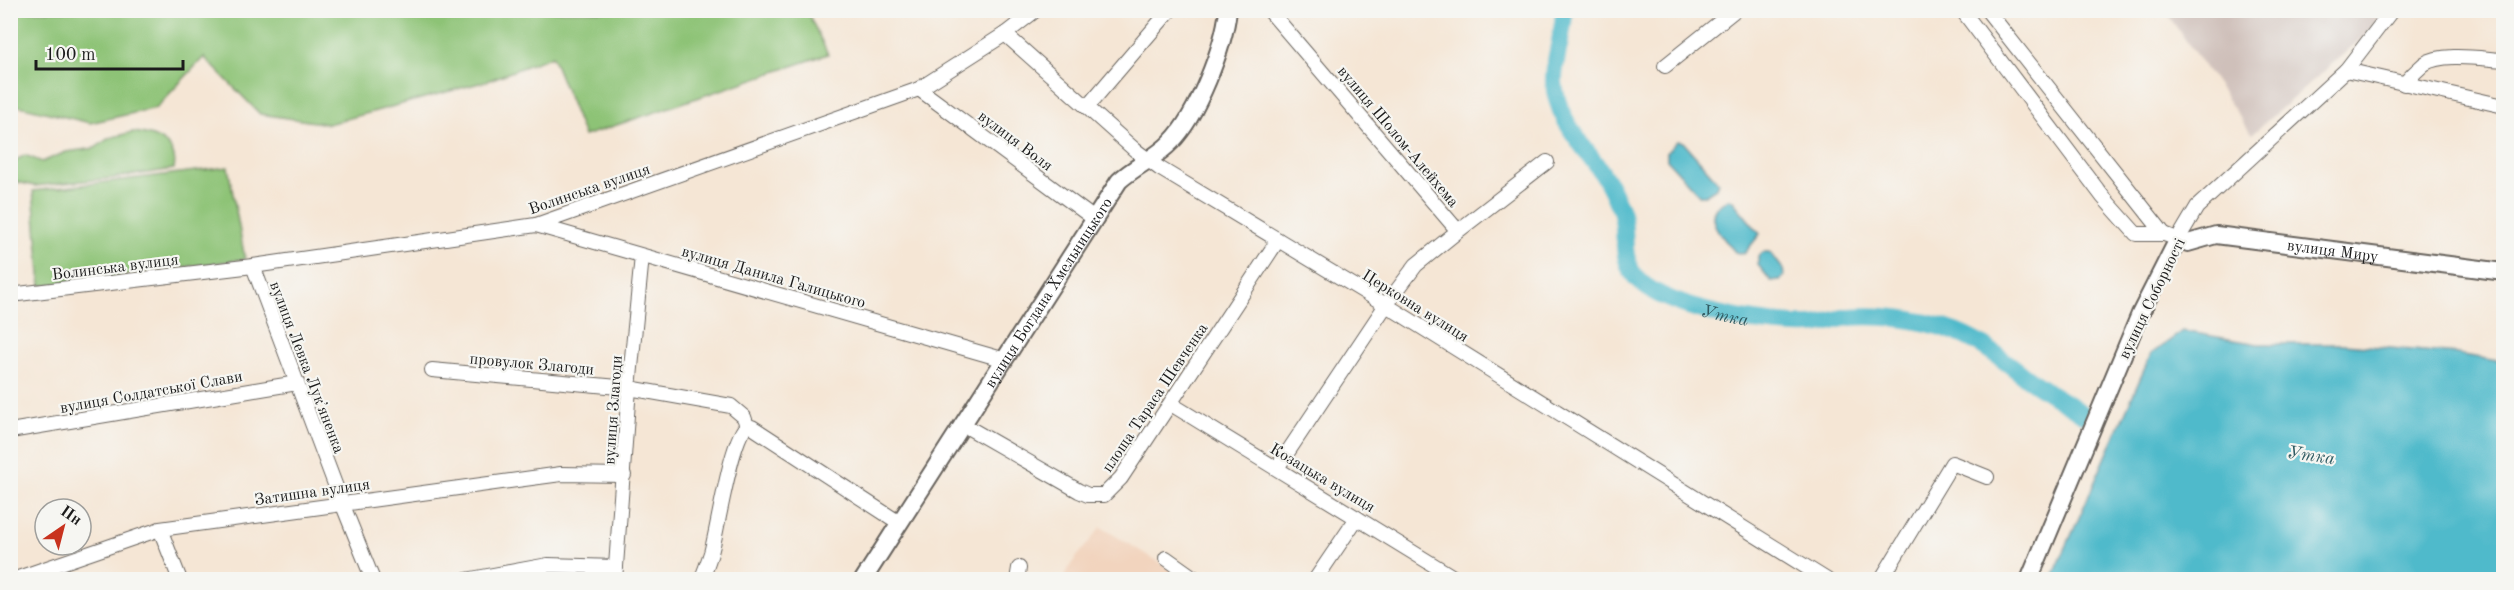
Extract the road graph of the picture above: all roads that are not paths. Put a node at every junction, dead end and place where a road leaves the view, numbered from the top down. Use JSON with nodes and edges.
{"nodes":[{"id":1,"x":1036,"y":10,"type":"edge"},
{"id":2,"x":1170,"y":10,"type":"edge"},
{"id":3,"x":1228,"y":10,"type":"edge"},
{"id":4,"x":1269,"y":10,"type":"edge"},
{"id":5,"x":1735,"y":10,"type":"edge"},
{"id":6,"x":1962,"y":10,"type":"edge"},
{"id":7,"x":1987,"y":10,"type":"edge"},
{"id":8,"x":2392,"y":10,"type":"edge"},
{"id":9,"x":1005,"y":34,"type":"junction"},
{"id":10,"x":2504,"y":60,"type":"edge"},
{"id":11,"x":1665,"y":66,"type":"dead end"},
{"id":12,"x":2346,"y":70,"type":"junction"},
{"id":13,"x":2404,"y":84,"type":"junction"},
{"id":14,"x":919,"y":89,"type":"junction"},
{"id":15,"x":2504,"y":106,"type":"edge"},
{"id":16,"x":1087,"y":107,"type":"junction"},
{"id":17,"x":1149,"y":160,"type":"junction"},
{"id":18,"x":1547,"y":162,"type":"dead end"},
{"id":19,"x":1093,"y":218,"type":"junction"},
{"id":20,"x":536,"y":225,"type":"junction"},
{"id":21,"x":1458,"y":231,"type":"junction"},
{"id":22,"x":2171,"y":237,"type":"junction"},
{"id":23,"x":1278,"y":240,"type":"junction"},
{"id":24,"x":642,"y":256,"type":"junction"},
{"id":25,"x":253,"y":266,"type":"junction"},
{"id":26,"x":2504,"y":272,"type":"edge"},
{"id":27,"x":10,"y":295,"type":"edge"},
{"id":28,"x":1386,"y":304,"type":"junction"},
{"id":29,"x":1002,"y":360,"type":"junction"},
{"id":30,"x":432,"y":370,"type":"dead end"},
{"id":31,"x":297,"y":383,"type":"junction"},
{"id":32,"x":629,"y":388,"type":"junction"},
{"id":33,"x":1171,"y":404,"type":"junction"},
{"id":34,"x":962,"y":423,"type":"junction"},
{"id":35,"x":747,"y":426,"type":"junction"},
{"id":36,"x":10,"y":431,"type":"edge"},
{"id":37,"x":1277,"y":468,"type":"junction"},
{"id":38,"x":624,"y":476,"type":"junction"},
{"id":39,"x":1987,"y":477,"type":"dead end"},
{"id":40,"x":342,"y":503,"type":"junction"},
{"id":41,"x":1357,"y":518,"type":"junction"},
{"id":42,"x":898,"y":522,"type":"junction"},
{"id":43,"x":160,"y":529,"type":"junction"},
{"id":44,"x":1166,"y":558,"type":"dead end"},
{"id":45,"x":616,"y":573,"type":"edge"},
{"id":46,"x":12,"y":579,"type":"edge"},
{"id":47,"x":180,"y":579,"type":"edge"},
{"id":48,"x":374,"y":579,"type":"edge"},
{"id":49,"x":466,"y":579,"type":"edge"},
{"id":50,"x":701,"y":579,"type":"edge"},
{"id":51,"x":863,"y":579,"type":"edge"},
{"id":52,"x":1197,"y":579,"type":"edge"},
{"id":53,"x":1315,"y":579,"type":"edge"},
{"id":54,"x":1458,"y":579,"type":"edge"},
{"id":55,"x":1827,"y":579,"type":"edge"},
{"id":56,"x":1881,"y":579,"type":"edge"},
{"id":57,"x":2028,"y":579,"type":"edge"}],
"edges":[{"from":1,"to":9,"type":"street","name":"Волинська вулиця"},
{"from":2,"to":16,"type":"street"},
{"from":3,"to":17,"type":"main road","name":"вулиця Богдана Хмельницького"},
{"from":4,"to":21,"type":"street","name":"вулиця Шолом-Алейхема"},
{"from":5,"to":11,"type":"street"},
{"from":6,"to":22,"type":"street","name":"вулиця Миру"},
{"from":7,"to":22,"type":"street"},
{"from":8,"to":12,"type":"street","name":"вулиця Соборності"},
{"from":9,"to":14,"type":"street","name":"Волинська вулиця"},
{"from":9,"to":16,"type":"street","name":"Церковна вулиця"},
{"from":10,"to":13,"type":"street"},
{"from":12,"to":13,"type":"street"},
{"from":12,"to":22,"type":"street","name":"вулиця Соборності"},
{"from":13,"to":15,"type":"street"},
{"from":14,"to":19,"type":"street","name":"вулиця Воля"},
{"from":14,"to":20,"type":"street","name":"Волинська вулиця"},
{"from":16,"to":17,"type":"street","name":"Церковна вулиця"},
{"from":17,"to":19,"type":"main road","name":"вулиця Богдана Хмельницького"},
{"from":17,"to":23,"type":"street","name":"Церковна вулиця"},
{"from":18,"to":21,"type":"street"},
{"from":19,"to":29,"type":"main road","name":"вулиця Богдана Хмельницького"},
{"from":20,"to":24,"type":"street","name":"вулиця Данила Галицького"},
{"from":20,"to":25,"type":"street","name":"Волинська вулиця"},
{"from":21,"to":28,"type":"street","name":"вулиця Шолом-Алейхема"},
{"from":22,"to":26,"type":"main road","name":"вулиця Миру"},
{"from":22,"to":57,"type":"main road","name":"вулиця Соборності"},
{"from":23,"to":28,"type":"street","name":"Церковна вулиця"},
{"from":23,"to":33,"type":"street","name":"площа Тараса Шевченка"},
{"from":24,"to":29,"type":"street","name":"вулиця Данила Галицького"},
{"from":24,"to":32,"type":"street","name":"вулиця Злагоди"},
{"from":25,"to":27,"type":"street","name":"Волинська вулиця"},
{"from":25,"to":31,"type":"street","name":"вулиця Левка Лукʼяненка"},
{"from":28,"to":37,"type":"street","name":"вулиця Шолом-Алейхема"},
{"from":28,"to":55,"type":"street","name":"Церковна вулиця"},
{"from":29,"to":34,"type":"main road","name":"вулиця Богдана Хмельницького"},
{"from":30,"to":32,"type":"street","name":"провулок Злагоди"},
{"from":31,"to":36,"type":"street","name":"вулиця Солдатської Слави"},
{"from":31,"to":40,"type":"street","name":"вулиця Левка Лукʼяненка"},
{"from":32,"to":35,"type":"street","name":"провулок Злагоди"},
{"from":32,"to":38,"type":"street","name":"вулиця Злагоди"},
{"from":33,"to":34,"type":"street","name":"площа Тараса Шевченка"},
{"from":33,"to":37,"type":"street","name":"Козацька вулиця"},
{"from":34,"to":42,"type":"main road","name":"вулиця Богдана Хмельницького"},
{"from":35,"to":42,"type":"street","name":"провулок Злагоди"},
{"from":35,"to":50,"type":"street"},
{"from":37,"to":41,"type":"street","name":"Козацька вулиця"},
{"from":38,"to":40,"type":"street","name":"Затишна вулиця"},
{"from":38,"to":45,"type":"street","name":"вулиця Злагоди"},
{"from":39,"to":56,"type":"street"},
{"from":40,"to":43,"type":"street","name":"Затишна вулиця"},
{"from":40,"to":48,"type":"street","name":"вулиця Левка Лукʼяненка"},
{"from":41,"to":53,"type":"street"},
{"from":41,"to":54,"type":"street","name":"Козацька вулиця"},
{"from":42,"to":51,"type":"main road","name":"вулиця Богдана Хмельницького"},
{"from":43,"to":46,"type":"street","name":"Затишна вулиця"},
{"from":43,"to":47,"type":"street"},
{"from":44,"to":52,"type":"street"},
{"from":45,"to":49,"type":"street","name":"вулиця Злагоди"}]}
